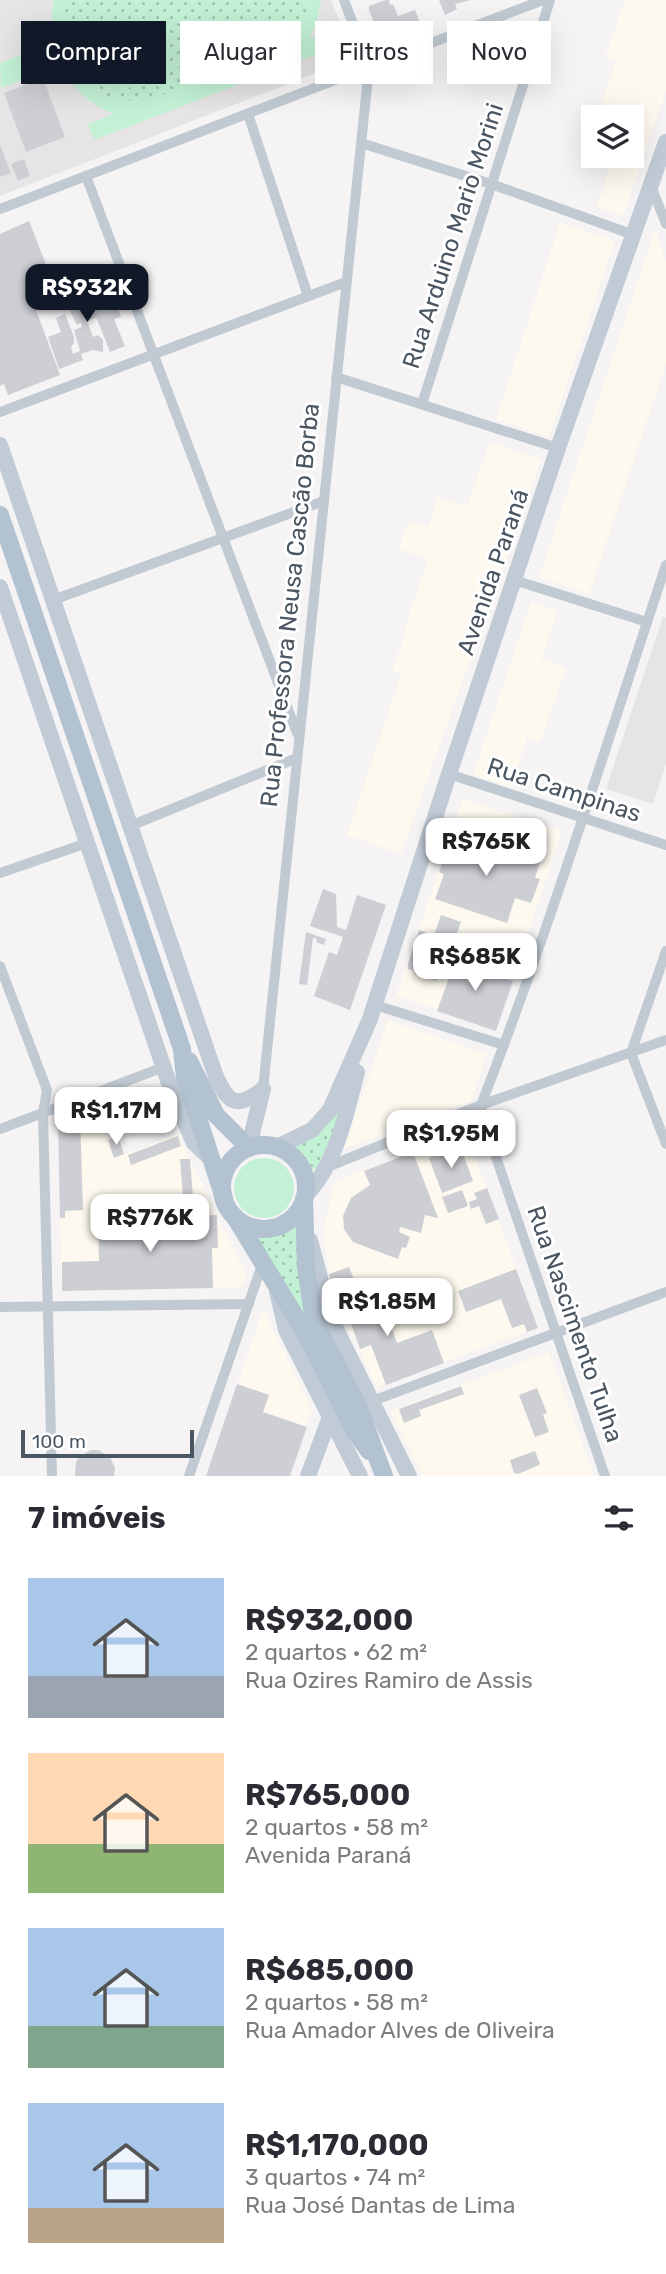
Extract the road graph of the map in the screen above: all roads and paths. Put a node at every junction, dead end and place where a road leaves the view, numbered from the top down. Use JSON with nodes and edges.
{"nodes":[{"id":1,"x":344,"y":0,"type":"edge"},
{"id":2,"x":543,"y":0,"type":"edge"},
{"id":3,"x":550,"y":0,"type":"edge"},
{"id":4,"x":352,"y":21,"type":"edge"},
{"id":5,"x":433,"y":42,"type":"edge"},
{"id":6,"x":325,"y":84,"type":"edge"},
{"id":7,"x":367,"y":84,"type":"edge"},
{"id":8,"x":248,"y":114,"type":"junction"},
{"id":9,"x":666,"y":142,"type":"edge"},
{"id":10,"x":361,"y":143,"type":"junction"},
{"id":11,"x":86,"y":176,"type":"junction"},
{"id":12,"x":491,"y":184,"type":"junction"},
{"id":13,"x":651,"y":186,"type":"junction"},
{"id":14,"x":0,"y":209,"type":"edge"},
{"id":15,"x":666,"y":224,"type":"edge"},
{"id":16,"x":634,"y":235,"type":"junction"},
{"id":17,"x":346,"y":282,"type":"junction"},
{"id":18,"x":308,"y":296,"type":"junction"},
{"id":19,"x":154,"y":354,"type":"junction"},
{"id":20,"x":337,"y":377,"type":"junction"},
{"id":21,"x":422,"y":404,"type":"junction"},
{"id":22,"x":0,"y":412,"type":"edge"},
{"id":23,"x":0,"y":445,"type":"edge"},
{"id":24,"x":558,"y":448,"type":"junction"},
{"id":25,"x":324,"y":501,"type":"junction"},
{"id":26,"x":0,"y":515,"type":"edge"},
{"id":27,"x":223,"y":538,"type":"junction"},
{"id":28,"x":666,"y":565,"type":"edge"},
{"id":29,"x":514,"y":580,"type":"junction"},
{"id":30,"x":0,"y":587,"type":"edge"},
{"id":31,"x":53,"y":600,"type":"junction"},
{"id":32,"x":5,"y":618,"type":"edge"},
{"id":33,"x":647,"y":622,"type":"junction"},
{"id":34,"x":299,"y":736,"type":"junction"},
{"id":35,"x":296,"y":758,"type":"junction"},
{"id":36,"x":449,"y":774,"type":"junction"},
{"id":37,"x":582,"y":819,"type":"junction"},
{"id":38,"x":130,"y":826,"type":"junction"},
{"id":39,"x":87,"y":843,"type":"junction"},
{"id":40,"x":666,"y":845,"type":"edge"},
{"id":41,"x":0,"y":873,"type":"edge"},
{"id":42,"x":666,"y":951,"type":"edge"},
{"id":43,"x":0,"y":966,"type":"edge"},
{"id":44,"x":373,"y":1012,"type":"junction"},
{"id":45,"x":666,"y":1040,"type":"edge"},
{"id":46,"x":504,"y":1045,"type":"junction"},
{"id":47,"x":182,"y":1049,"type":"junction"},
{"id":48,"x":631,"y":1053,"type":"junction"},
{"id":49,"x":164,"y":1067,"type":"junction"},
{"id":50,"x":262,"y":1089,"type":"junction"},
{"id":51,"x":481,"y":1105,"type":"junction"},
{"id":52,"x":43,"y":1113,"type":"junction"},
{"id":53,"x":0,"y":1129,"type":"edge"},
{"id":54,"x":666,"y":1144,"type":"edge"},
{"id":55,"x":252,"y":1147,"type":"junction"},
{"id":56,"x":276,"y":1147,"type":"junction"},
{"id":57,"x":211,"y":1159,"type":"junction"},
{"id":58,"x":327,"y":1167,"type":"junction"},
{"id":59,"x":224,"y":1198,"type":"junction"},
{"id":60,"x":304,"y":1198,"type":"junction"},
{"id":61,"x":235,"y":1217,"type":"junction"},
{"id":62,"x":263,"y":1262,"type":"junction"},
{"id":63,"x":666,"y":1292,"type":"edge"},
{"id":64,"x":249,"y":1304,"type":"junction"},
{"id":65,"x":0,"y":1307,"type":"edge"},
{"id":66,"x":48,"y":1308,"type":"junction"},
{"id":67,"x":556,"y":1334,"type":"junction"},
{"id":68,"x":351,"y":1409,"type":"junction"},
{"id":69,"x":382,"y":1471,"type":"edge"},
{"id":70,"x":52,"y":1476,"type":"edge"},
{"id":71,"x":189,"y":1476,"type":"edge"},
{"id":72,"x":308,"y":1476,"type":"edge"},
{"id":73,"x":360,"y":1476,"type":"edge"},
{"id":74,"x":409,"y":1476,"type":"edge"},
{"id":75,"x":605,"y":1476,"type":"edge"}],
"edges":[{"from":1,"to":4,"type":"street"},
{"from":2,"to":5,"type":"street"},
{"from":3,"to":12,"type":"street","name":"Rua Arduino Mario Morini"},
{"from":6,"to":8,"type":"street"},
{"from":7,"to":10,"type":"street","name":"Rua Professora Neusa Cascão Borba"},
{"from":8,"to":11,"type":"street"},
{"from":8,"to":18,"type":"street"},
{"from":9,"to":13,"type":"street","name":"Avenida Paraná"},
{"from":10,"to":12,"type":"street"},
{"from":10,"to":17,"type":"street","name":"Rua Professora Neusa Cascão Borba"},
{"from":11,"to":14,"type":"street"},
{"from":11,"to":19,"type":"street"},
{"from":12,"to":16,"type":"street"},
{"from":12,"to":21,"type":"street","name":"Rua Arduino Mario Morini"},
{"from":13,"to":15,"type":"street"},
{"from":13,"to":16,"type":"street","name":"Avenida Paraná"},
{"from":16,"to":24,"type":"street","name":"Avenida Paraná"},
{"from":17,"to":18,"type":"street"},
{"from":17,"to":20,"type":"street","name":"Rua Professora Neusa Cascão Borba"},
{"from":18,"to":19,"type":"street"},
{"from":19,"to":22,"type":"street"},
{"from":19,"to":27,"type":"street"},
{"from":20,"to":21,"type":"street"},
{"from":20,"to":25,"type":"street","name":"Rua Professora Neusa Cascão Borba"},
{"from":21,"to":24,"type":"street"},
{"from":23,"to":31,"type":"street"},
{"from":24,"to":29,"type":"street","name":"Avenida Paraná"},
{"from":25,"to":27,"type":"street"},
{"from":25,"to":34,"type":"street","name":"Rua Professora Neusa Cascão Borba"},
{"from":26,"to":47,"type":"main road"},
{"from":27,"to":31,"type":"street"},
{"from":27,"to":34,"type":"street"},
{"from":28,"to":33,"type":"street"},
{"from":29,"to":33,"type":"street"},
{"from":29,"to":36,"type":"street","name":"Avenida Paraná"},
{"from":30,"to":32,"type":"street"},
{"from":31,"to":38,"type":"street"},
{"from":32,"to":39,"type":"street"},
{"from":33,"to":37,"type":"street"},
{"from":34,"to":35,"type":"street","name":"Rua Professora Neusa Cascão Borba"},
{"from":35,"to":38,"type":"street"},
{"from":35,"to":50,"type":"street","name":"Rua Professora Neusa Cascão Borba"},
{"from":36,"to":37,"type":"street","name":"Rua Campinas"},
{"from":36,"to":44,"type":"street","name":"Avenida Paraná"},
{"from":37,"to":40,"type":"street","name":"Rua Campinas"},
{"from":37,"to":46,"type":"street"},
{"from":38,"to":50,"type":"street"},
{"from":39,"to":41,"type":"street"},
{"from":39,"to":49,"type":"street"},
{"from":42,"to":48,"type":"street"},
{"from":43,"to":52,"type":"street"},
{"from":44,"to":46,"type":"street"},
{"from":44,"to":56,"type":"street","name":"Avenida Paraná"},
{"from":44,"to":58,"type":"street","name":"Avenida Paraná"},
{"from":45,"to":48,"type":"street"},
{"from":46,"to":51,"type":"street"},
{"from":47,"to":55,"type":"main road"},
{"from":47,"to":57,"type":"main road"},
{"from":48,"to":51,"type":"street"},
{"from":48,"to":54,"type":"street"},
{"from":49,"to":52,"type":"street"},
{"from":49,"to":57,"type":"street"},
{"from":50,"to":55,"type":"street","name":"Rua Professora Neusa Cascão Borba"},
{"from":51,"to":58,"type":"street"},
{"from":51,"to":67,"type":"street","name":"Rua Nascimento Tulha"},
{"from":52,"to":53,"type":"street"},
{"from":52,"to":66,"type":"street"},
{"from":55,"to":56,"type":"main road"},
{"from":55,"to":59,"type":"main road"},
{"from":56,"to":60,"type":"main road"},
{"from":57,"to":59,"type":"main road"},
{"from":58,"to":60,"type":"street","name":"Avenida Paraná"},
{"from":59,"to":61,"type":"main road"},
{"from":60,"to":61,"type":"main road"},
{"from":60,"to":68,"type":"main road"},
{"from":61,"to":62,"type":"main road"},
{"from":62,"to":64,"type":"street"},
{"from":62,"to":68,"type":"main road"},
{"from":63,"to":67,"type":"street"},
{"from":64,"to":66,"type":"street"},
{"from":64,"to":71,"type":"street"},
{"from":65,"to":66,"type":"street"},
{"from":66,"to":70,"type":"street"},
{"from":67,"to":68,"type":"street"},
{"from":67,"to":75,"type":"street","name":"Rua Nascimento Tulha"},
{"from":68,"to":69,"type":"main road"},
{"from":68,"to":72,"type":"street"},
{"from":68,"to":73,"type":"street"},
{"from":68,"to":74,"type":"street"}]}
